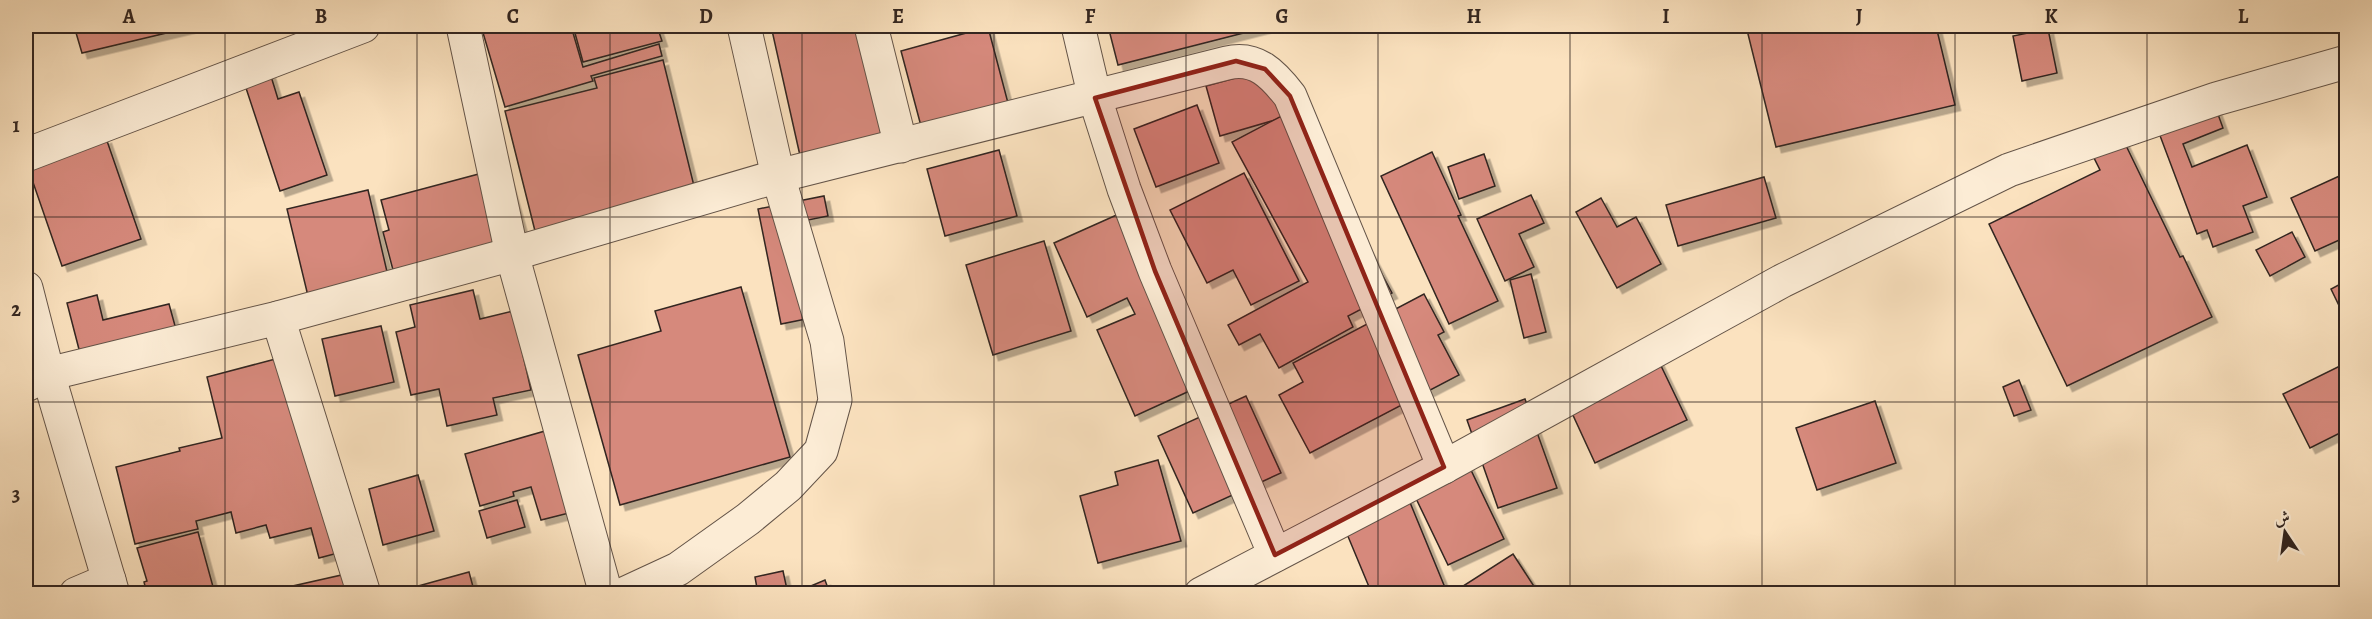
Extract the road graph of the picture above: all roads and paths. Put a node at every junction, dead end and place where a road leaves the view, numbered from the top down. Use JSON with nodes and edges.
{"nodes":[{"id":1,"x":363,"y":26,"type":"edge"},
{"id":2,"x":463,"y":26,"type":"edge"},
{"id":3,"x":744,"y":26,"type":"edge"},
{"id":4,"x":872,"y":26,"type":"edge"},
{"id":5,"x":1078,"y":26,"type":"edge"},
{"id":6,"x":2346,"y":62,"type":"edge"},
{"id":7,"x":1095,"y":98,"type":"junction"},
{"id":8,"x":901,"y":146,"type":"junction"},
{"id":9,"x":26,"y":155,"type":"edge"},
{"id":10,"x":778,"y":176,"type":"junction"},
{"id":11,"x":512,"y":254,"type":"junction"},
{"id":12,"x":26,"y":288,"type":"edge"},
{"id":13,"x":278,"y":318,"type":"junction"},
{"id":14,"x":37,"y":380,"type":"edge"},
{"id":15,"x":1444,"y":467,"type":"junction"},
{"id":16,"x":1275,"y":555,"type":"junction"},
{"id":17,"x":111,"y":587,"type":"edge"},
{"id":18,"x":76,"y":594,"type":"edge"},
{"id":19,"x":364,"y":594,"type":"edge"},
{"id":20,"x":606,"y":594,"type":"edge"},
{"id":21,"x":624,"y":594,"type":"edge"},
{"id":22,"x":1201,"y":594,"type":"edge"}],
"edges":[{"from":1,"to":9,"type":"street"},
{"from":2,"to":11,"type":"street"},
{"from":3,"to":10,"type":"street"},
{"from":4,"to":8,"type":"street"},
{"from":5,"to":7,"type":"street"},
{"from":6,"to":15,"type":"street"},
{"from":7,"to":8,"type":"street"},
{"from":7,"to":15,"type":"street"},
{"from":7,"to":16,"type":"street"},
{"from":8,"to":10,"type":"street"},
{"from":10,"to":11,"type":"street"},
{"from":10,"to":21,"type":"street"},
{"from":11,"to":13,"type":"street"},
{"from":11,"to":20,"type":"street"},
{"from":12,"to":14,"type":"street"},
{"from":13,"to":14,"type":"street"},
{"from":13,"to":19,"type":"street"},
{"from":14,"to":17,"type":"street"},
{"from":15,"to":16,"type":"street"},
{"from":16,"to":22,"type":"street"},
{"from":17,"to":18,"type":"street"}]}
